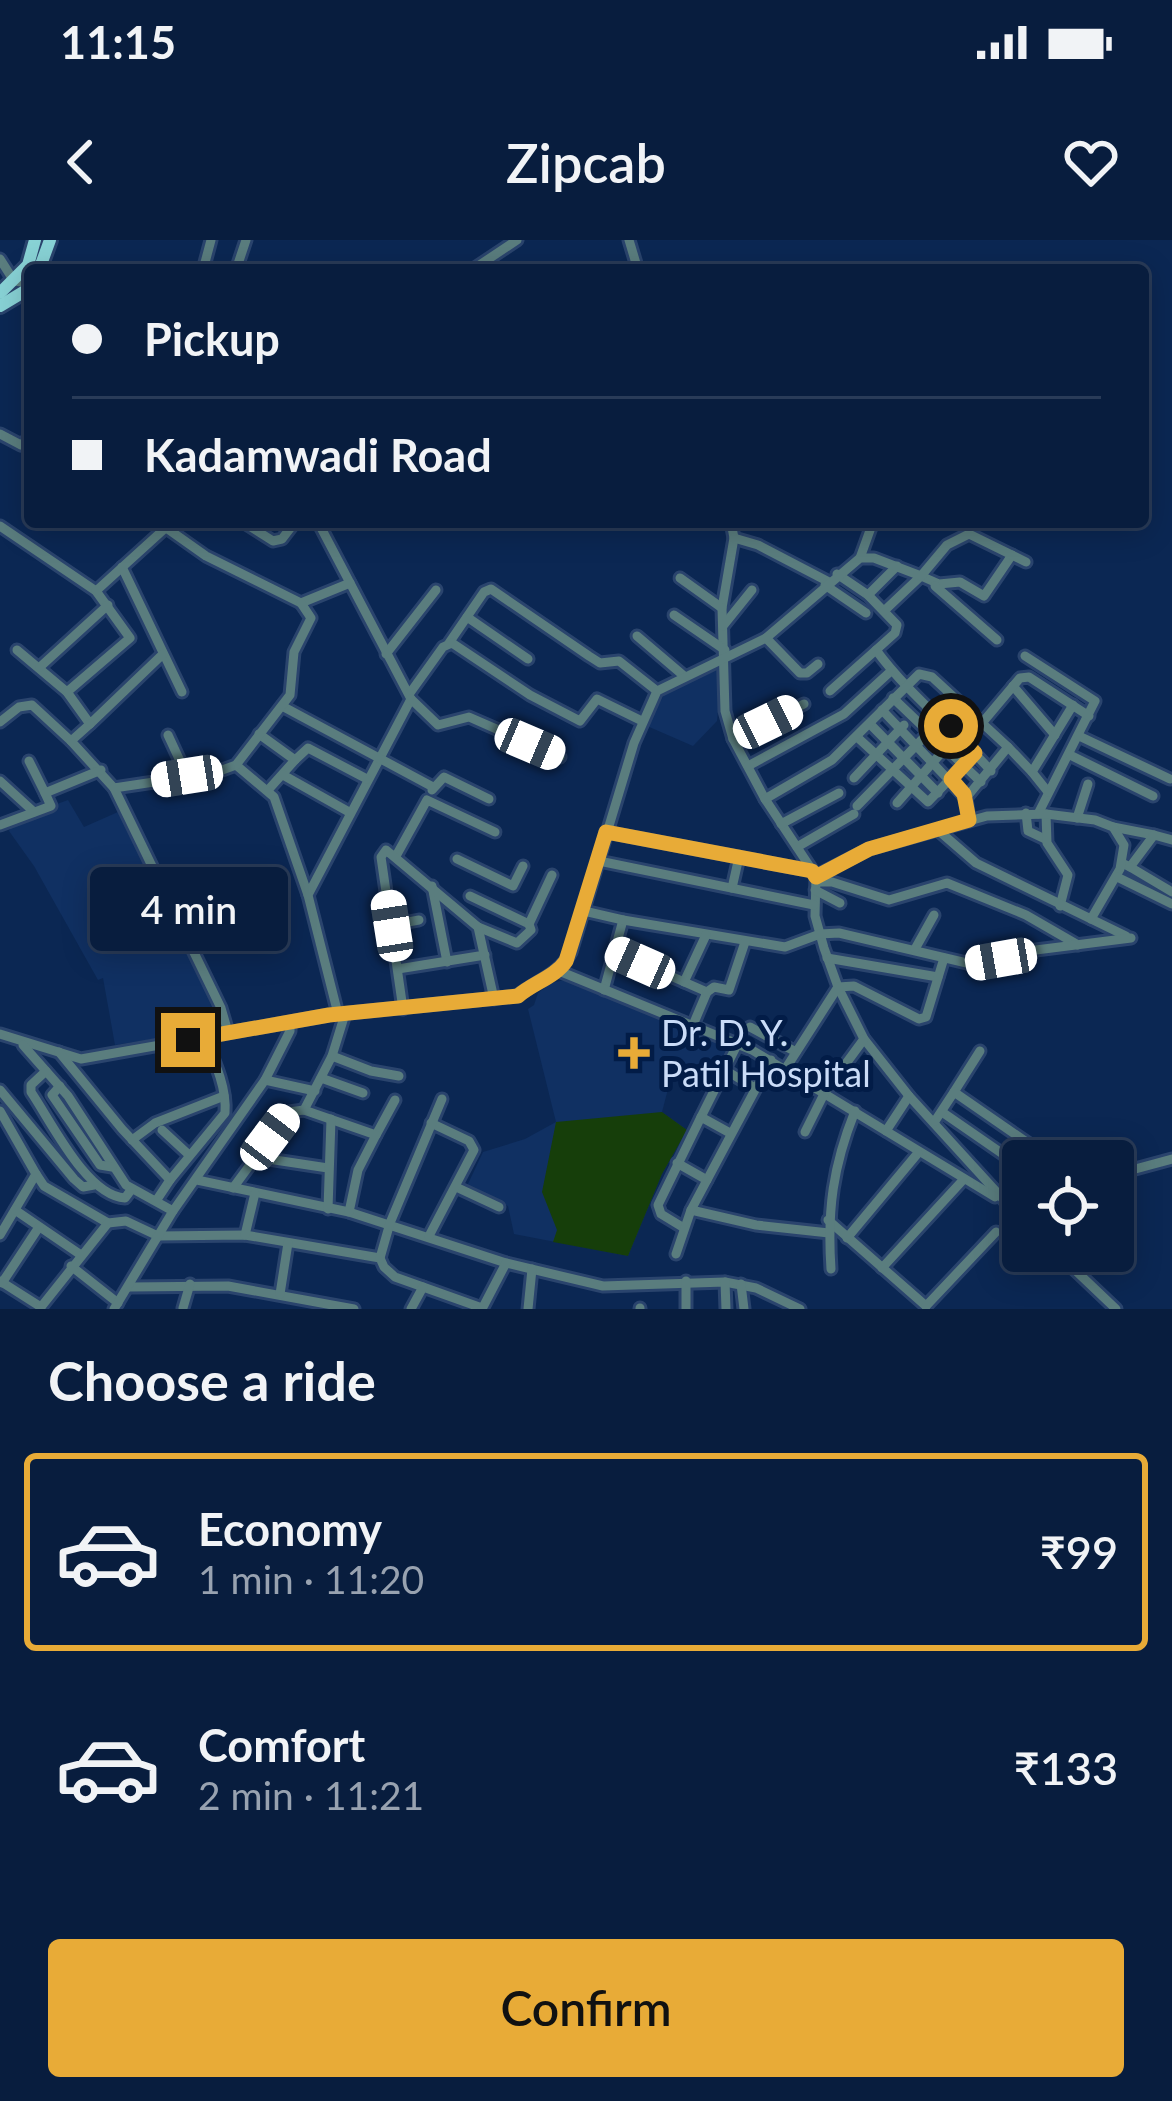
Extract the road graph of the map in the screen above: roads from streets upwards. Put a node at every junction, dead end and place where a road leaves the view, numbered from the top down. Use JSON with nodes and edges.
{"nodes":[{"id":1,"x":517,"y":240,"type":"edge"},
{"id":2,"x":0,"y":259,"type":"edge"},
{"id":3,"x":481,"y":264,"type":"edge"},
{"id":4,"x":24,"y":287,"type":"edge"},
{"id":5,"x":0,"y":526,"type":"edge"},
{"id":6,"x":166,"y":528,"type":"edge"},
{"id":7,"x":173,"y":528,"type":"edge"},
{"id":8,"x":251,"y":528,"type":"edge"},
{"id":9,"x":291,"y":528,"type":"edge"},
{"id":10,"x":321,"y":528,"type":"edge"},
{"id":11,"x":732,"y":528,"type":"edge"},
{"id":12,"x":871,"y":528,"type":"edge"},
{"id":13,"x":734,"y":538,"type":"junction"},
{"id":14,"x":1012,"y":555,"type":"junction"},
{"id":15,"x":860,"y":558,"type":"junction"},
{"id":16,"x":1026,"y":562,"type":"dead end"},
{"id":17,"x":897,"y":566,"type":"junction"},
{"id":18,"x":122,"y":567,"type":"junction"},
{"id":19,"x":921,"y":576,"type":"junction"},
{"id":20,"x":680,"y":578,"type":"dead end"},
{"id":21,"x":830,"y":580,"type":"junction"},
{"id":22,"x":350,"y":583,"type":"junction"},
{"id":23,"x":96,"y":590,"type":"junction"},
{"id":24,"x":436,"y":590,"type":"dead end"},
{"id":25,"x":752,"y":590,"type":"dead end"},
{"id":26,"x":868,"y":595,"type":"junction"},
{"id":27,"x":302,"y":603,"type":"junction"},
{"id":28,"x":108,"y":605,"type":"junction"},
{"id":29,"x":722,"y":608,"type":"junction"},
{"id":30,"x":884,"y":611,"type":"junction"},
{"id":31,"x":866,"y":613,"type":"dead end"},
{"id":32,"x":674,"y":615,"type":"dead end"},
{"id":33,"x":467,"y":616,"type":"junction"},
{"id":34,"x":148,"y":625,"type":"junction"},
{"id":35,"x":723,"y":626,"type":"junction"},
{"id":36,"x":637,"y":636,"type":"dead end"},
{"id":37,"x":130,"y":638,"type":"junction"},
{"id":38,"x":766,"y":638,"type":"junction"},
{"id":39,"x":997,"y":640,"type":"dead end"},
{"id":40,"x":449,"y":643,"type":"junction"},
{"id":41,"x":17,"y":650,"type":"dead end"},
{"id":42,"x":876,"y":650,"type":"junction"},
{"id":43,"x":163,"y":654,"type":"junction"},
{"id":44,"x":386,"y":654,"type":"junction"},
{"id":45,"x":725,"y":656,"type":"junction"},
{"id":46,"x":1025,"y":656,"type":"dead end"},
{"id":47,"x":528,"y":659,"type":"dead end"},
{"id":48,"x":818,"y":664,"type":"dead end"},
{"id":49,"x":40,"y":667,"type":"junction"},
{"id":50,"x":891,"y":671,"type":"junction"},
{"id":51,"x":684,"y":676,"type":"junction"},
{"id":52,"x":846,"y":676,"type":"junction"},
{"id":53,"x":903,"y":686,"type":"junction"},
{"id":54,"x":1013,"y":686,"type":"junction"},
{"id":55,"x":657,"y":691,"type":"junction"},
{"id":56,"x":830,"y":691,"type":"dead end"},
{"id":57,"x":67,"y":692,"type":"junction"},
{"id":58,"x":182,"y":692,"type":"dead end"},
{"id":59,"x":410,"y":696,"type":"junction"},
{"id":60,"x":864,"y":698,"type":"junction"},
{"id":61,"x":892,"y":698,"type":"junction"},
{"id":62,"x":804,"y":704,"type":"dead end"},
{"id":63,"x":924,"y":704,"type":"junction"},
{"id":64,"x":1073,"y":705,"type":"junction"},
{"id":65,"x":282,"y":706,"type":"junction"},
{"id":66,"x":882,"y":710,"type":"junction"},
{"id":67,"x":1089,"y":716,"type":"junction"},
{"id":68,"x":912,"y":717,"type":"junction"},
{"id":69,"x":942,"y":719,"type":"junction"},
{"id":70,"x":642,"y":721,"type":"junction"},
{"id":71,"x":0,"y":722,"type":"edge"},
{"id":72,"x":982,"y":723,"type":"junction"},
{"id":73,"x":90,"y":724,"type":"junction"},
{"id":74,"x":870,"y":724,"type":"junction"},
{"id":75,"x":900,"y":729,"type":"junction"},
{"id":76,"x":928,"y":733,"type":"junction"},
{"id":77,"x":259,"y":734,"type":"junction"},
{"id":78,"x":958,"y":734,"type":"junction"},
{"id":79,"x":168,"y":735,"type":"dead end"},
{"id":80,"x":1055,"y":735,"type":"junction"},
{"id":81,"x":1079,"y":736,"type":"junction"},
{"id":82,"x":857,"y":737,"type":"junction"},
{"id":83,"x":733,"y":739,"type":"junction"},
{"id":84,"x":71,"y":741,"type":"junction"},
{"id":85,"x":888,"y":742,"type":"junction"},
{"id":86,"x":917,"y":745,"type":"junction"},
{"id":87,"x":1008,"y":747,"type":"junction"},
{"id":88,"x":945,"y":748,"type":"junction"},
{"id":89,"x":975,"y":753,"type":"junction"},
{"id":90,"x":876,"y":754,"type":"junction"},
{"id":91,"x":1070,"y":755,"type":"junction"},
{"id":92,"x":560,"y":757,"type":"dead end"},
{"id":93,"x":904,"y":758,"type":"junction"},
{"id":94,"x":295,"y":760,"type":"junction"},
{"id":95,"x":376,"y":760,"type":"junction"},
{"id":96,"x":29,"y":761,"type":"dead end"},
{"id":97,"x":934,"y":761,"type":"junction"},
{"id":98,"x":236,"y":765,"type":"junction"},
{"id":99,"x":748,"y":766,"type":"junction"},
{"id":100,"x":963,"y":766,"type":"junction"},
{"id":101,"x":101,"y":770,"type":"junction"},
{"id":102,"x":893,"y":770,"type":"junction"},
{"id":103,"x":991,"y":771,"type":"junction"},
{"id":104,"x":1032,"y":772,"type":"junction"},
{"id":105,"x":922,"y":775,"type":"junction"},
{"id":106,"x":187,"y":776,"type":"junction"},
{"id":107,"x":283,"y":776,"type":"junction"},
{"id":108,"x":854,"y":778,"type":"dead end"},
{"id":109,"x":367,"y":779,"type":"junction"},
{"id":110,"x":951,"y":779,"type":"junction"},
{"id":111,"x":1170,"y":779,"type":"edge"},
{"id":112,"x":0,"y":781,"type":"edge"},
{"id":113,"x":981,"y":782,"type":"junction"},
{"id":114,"x":1088,"y":784,"type":"dead end"},
{"id":115,"x":433,"y":787,"type":"junction"},
{"id":116,"x":114,"y":788,"type":"junction"},
{"id":117,"x":910,"y":788,"type":"junction"},
{"id":118,"x":269,"y":789,"type":"junction"},
{"id":119,"x":1048,"y":792,"type":"junction"},
{"id":120,"x":46,"y":793,"type":"junction"},
{"id":121,"x":839,"y":793,"type":"dead end"},
{"id":122,"x":938,"y":793,"type":"junction"},
{"id":123,"x":1153,"y":796,"type":"dead end"},
{"id":124,"x":966,"y":798,"type":"junction"},
{"id":125,"x":488,"y":799,"type":"dead end"},
{"id":126,"x":765,"y":799,"type":"junction"},
{"id":127,"x":427,"y":800,"type":"junction"},
{"id":128,"x":897,"y":802,"type":"dead end"},
{"id":129,"x":34,"y":812,"type":"junction"},
{"id":130,"x":349,"y":812,"type":"junction"},
{"id":131,"x":1037,"y":814,"type":"junction"},
{"id":132,"x":1077,"y":818,"type":"junction"},
{"id":133,"x":969,"y":820,"type":"junction"},
{"id":134,"x":781,"y":824,"type":"junction"},
{"id":135,"x":0,"y":825,"type":"edge"},
{"id":136,"x":1113,"y":827,"type":"junction"},
{"id":137,"x":939,"y":831,"type":"junction"},
{"id":138,"x":495,"y":832,"type":"dead end"},
{"id":139,"x":606,"y":832,"type":"junction"},
{"id":140,"x":1154,"y":835,"type":"junction"},
{"id":141,"x":1045,"y":838,"type":"junction"},
{"id":142,"x":1172,"y":840,"type":"edge"},
{"id":143,"x":797,"y":847,"type":"junction"},
{"id":144,"x":396,"y":856,"type":"junction"},
{"id":145,"x":739,"y":857,"type":"junction"},
{"id":146,"x":457,"y":859,"type":"dead end"},
{"id":147,"x":599,"y":861,"type":"junction"},
{"id":148,"x":1126,"y":865,"type":"junction"},
{"id":149,"x":523,"y":866,"type":"dead end"},
{"id":150,"x":552,"y":875,"type":"dead end"},
{"id":151,"x":1117,"y":877,"type":"junction"},
{"id":152,"x":815,"y":880,"type":"junction"},
{"id":153,"x":432,"y":886,"type":"junction"},
{"id":154,"x":513,"y":886,"type":"junction"},
{"id":155,"x":731,"y":888,"type":"junction"},
{"id":156,"x":1172,"y":892,"type":"edge"},
{"id":157,"x":308,"y":895,"type":"junction"},
{"id":158,"x":470,"y":896,"type":"dead end"},
{"id":159,"x":1038,"y":896,"type":"junction"},
{"id":160,"x":840,"y":903,"type":"dead end"},
{"id":161,"x":1172,"y":904,"type":"edge"},
{"id":162,"x":814,"y":905,"type":"junction"},
{"id":163,"x":1060,"y":906,"type":"junction"},
{"id":164,"x":500,"y":911,"type":"junction"},
{"id":165,"x":584,"y":911,"type":"junction"},
{"id":166,"x":1026,"y":914,"type":"junction"},
{"id":167,"x":934,"y":915,"type":"dead end"},
{"id":168,"x":419,"y":920,"type":"dead end"},
{"id":169,"x":623,"y":920,"type":"junction"},
{"id":170,"x":1091,"y":920,"type":"junction"},
{"id":171,"x":529,"y":924,"type":"junction"},
{"id":172,"x":392,"y":926,"type":"junction"},
{"id":173,"x":478,"y":927,"type":"junction"},
{"id":174,"x":820,"y":934,"type":"junction"},
{"id":175,"x":706,"y":935,"type":"junction"},
{"id":176,"x":746,"y":942,"type":"junction"},
{"id":177,"x":1078,"y":945,"type":"junction"},
{"id":178,"x":915,"y":949,"type":"junction"},
{"id":179,"x":616,"y":952,"type":"junction"},
{"id":180,"x":485,"y":955,"type":"junction"},
{"id":181,"x":827,"y":958,"type":"junction"},
{"id":182,"x":944,"y":958,"type":"junction"},
{"id":183,"x":446,"y":962,"type":"junction"},
{"id":184,"x":398,"y":970,"type":"junction"},
{"id":185,"x":559,"y":971,"type":"junction"},
{"id":186,"x":938,"y":977,"type":"junction"},
{"id":187,"x":684,"y":982,"type":"junction"},
{"id":188,"x":838,"y":987,"type":"junction"},
{"id":189,"x":604,"y":990,"type":"junction"},
{"id":190,"x":707,"y":992,"type":"junction"},
{"id":191,"x":494,"y":999,"type":"junction"},
{"id":192,"x":404,"y":1009,"type":"junction"},
{"id":193,"x":342,"y":1014,"type":"junction"},
{"id":194,"x":290,"y":1023,"type":"junction"},
{"id":195,"x":693,"y":1025,"type":"junction"},
{"id":196,"x":751,"y":1027,"type":"dead end"},
{"id":197,"x":228,"y":1032,"type":"junction"},
{"id":198,"x":0,"y":1034,"type":"edge"},
{"id":199,"x":204,"y":1036,"type":"junction"},
{"id":200,"x":864,"y":1039,"type":"junction"},
{"id":201,"x":19,"y":1041,"type":"junction"},
{"id":202,"x":738,"y":1043,"type":"junction"},
{"id":203,"x":980,"y":1051,"type":"dead end"},
{"id":204,"x":59,"y":1052,"type":"junction"},
{"id":205,"x":796,"y":1052,"type":"junction"},
{"id":206,"x":332,"y":1056,"type":"junction"},
{"id":207,"x":771,"y":1060,"type":"junction"},
{"id":208,"x":786,"y":1068,"type":"junction"},
{"id":209,"x":725,"y":1070,"type":"junction"},
{"id":210,"x":46,"y":1071,"type":"junction"},
{"id":211,"x":399,"y":1076,"type":"dead end"},
{"id":212,"x":321,"y":1078,"type":"junction"},
{"id":213,"x":265,"y":1080,"type":"junction"},
{"id":214,"x":755,"y":1088,"type":"junction"},
{"id":215,"x":0,"y":1090,"type":"edge"},
{"id":216,"x":315,"y":1091,"type":"junction"},
{"id":217,"x":825,"y":1092,"type":"junction"},
{"id":218,"x":954,"y":1092,"type":"junction"},
{"id":219,"x":364,"y":1094,"type":"dead end"},
{"id":220,"x":224,"y":1096,"type":"junction"},
{"id":221,"x":909,"y":1096,"type":"junction"},
{"id":222,"x":442,"y":1099,"type":"dead end"},
{"id":223,"x":395,"y":1100,"type":"dead end"},
{"id":224,"x":304,"y":1110,"type":"junction"},
{"id":225,"x":0,"y":1111,"type":"edge"},
{"id":226,"x":855,"y":1111,"type":"junction"},
{"id":227,"x":700,"y":1117,"type":"junction"},
{"id":228,"x":939,"y":1117,"type":"junction"},
{"id":229,"x":331,"y":1119,"type":"junction"},
{"id":230,"x":431,"y":1123,"type":"junction"},
{"id":231,"x":162,"y":1130,"type":"dead end"},
{"id":232,"x":886,"y":1131,"type":"junction"},
{"id":233,"x":805,"y":1132,"type":"dead end"},
{"id":234,"x":730,"y":1133,"type":"junction"},
{"id":235,"x":376,"y":1135,"type":"junction"},
{"id":236,"x":131,"y":1139,"type":"junction"},
{"id":237,"x":1024,"y":1140,"type":"edge"},
{"id":238,"x":69,"y":1148,"type":"junction"},
{"id":239,"x":918,"y":1153,"type":"junction"},
{"id":240,"x":188,"y":1154,"type":"junction"},
{"id":241,"x":1002,"y":1155,"type":"edge"},
{"id":242,"x":56,"y":1157,"type":"junction"},
{"id":243,"x":255,"y":1157,"type":"junction"},
{"id":244,"x":1172,"y":1159,"type":"edge"},
{"id":245,"x":110,"y":1162,"type":"junction"},
{"id":246,"x":677,"y":1163,"type":"junction"},
{"id":247,"x":328,"y":1168,"type":"junction"},
{"id":248,"x":1134,"y":1169,"type":"edge"},
{"id":249,"x":36,"y":1174,"type":"junction"},
{"id":250,"x":170,"y":1180,"type":"junction"},
{"id":251,"x":197,"y":1180,"type":"junction"},
{"id":252,"x":707,"y":1180,"type":"junction"},
{"id":253,"x":963,"y":1180,"type":"junction"},
{"id":254,"x":94,"y":1185,"type":"junction"},
{"id":255,"x":456,"y":1186,"type":"junction"},
{"id":256,"x":233,"y":1188,"type":"junction"},
{"id":257,"x":131,"y":1190,"type":"junction"},
{"id":258,"x":255,"y":1193,"type":"junction"},
{"id":259,"x":106,"y":1195,"type":"junction"},
{"id":260,"x":1001,"y":1200,"type":"joint"},
{"id":261,"x":156,"y":1202,"type":"junction"},
{"id":262,"x":500,"y":1207,"type":"dead end"},
{"id":263,"x":328,"y":1209,"type":"junction"},
{"id":264,"x":15,"y":1210,"type":"junction"},
{"id":265,"x":691,"y":1210,"type":"junction"},
{"id":266,"x":173,"y":1211,"type":"junction"},
{"id":267,"x":349,"y":1212,"type":"junction"},
{"id":268,"x":94,"y":1213,"type":"junction"},
{"id":269,"x":828,"y":1220,"type":"junction"},
{"id":270,"x":108,"y":1222,"type":"junction"},
{"id":271,"x":390,"y":1223,"type":"junction"},
{"id":272,"x":39,"y":1227,"type":"junction"},
{"id":273,"x":684,"y":1228,"type":"junction"},
{"id":274,"x":996,"y":1232,"type":"dead end"},
{"id":275,"x":829,"y":1233,"type":"junction"},
{"id":276,"x":0,"y":1235,"type":"edge"},
{"id":277,"x":245,"y":1235,"type":"junction"},
{"id":278,"x":158,"y":1236,"type":"junction"},
{"id":279,"x":429,"y":1236,"type":"junction"},
{"id":280,"x":847,"y":1238,"type":"junction"},
{"id":281,"x":288,"y":1243,"type":"junction"},
{"id":282,"x":676,"y":1254,"type":"dead end"},
{"id":283,"x":81,"y":1255,"type":"junction"},
{"id":284,"x":380,"y":1258,"type":"junction"},
{"id":285,"x":506,"y":1263,"type":"junction"},
{"id":286,"x":71,"y":1266,"type":"junction"},
{"id":287,"x":882,"y":1268,"type":"junction"},
{"id":288,"x":532,"y":1269,"type":"junction"},
{"id":289,"x":831,"y":1269,"type":"dead end"},
{"id":290,"x":1077,"y":1272,"type":"edge"},
{"id":291,"x":686,"y":1281,"type":"junction"},
{"id":292,"x":1,"y":1282,"type":"edge"},
{"id":293,"x":724,"y":1282,"type":"junction"},
{"id":294,"x":190,"y":1284,"type":"junction"},
{"id":295,"x":741,"y":1284,"type":"junction"},
{"id":296,"x":130,"y":1287,"type":"junction"},
{"id":297,"x":423,"y":1287,"type":"junction"},
{"id":298,"x":280,"y":1294,"type":"junction"},
{"id":299,"x":116,"y":1306,"type":"edge"},
{"id":300,"x":42,"y":1308,"type":"edge"},
{"id":301,"x":183,"y":1308,"type":"edge"},
{"id":302,"x":482,"y":1308,"type":"edge"},
{"id":303,"x":925,"y":1308,"type":"edge"},
{"id":304,"x":354,"y":1309,"type":"edge"},
{"id":305,"x":411,"y":1309,"type":"edge"},
{"id":306,"x":528,"y":1309,"type":"edge"},
{"id":307,"x":686,"y":1309,"type":"edge"},
{"id":308,"x":726,"y":1309,"type":"edge"},
{"id":309,"x":744,"y":1309,"type":"edge"},
{"id":310,"x":800,"y":1309,"type":"edge"},
{"id":311,"x":1116,"y":1309,"type":"edge"}],
"edges":[{"from":1,"to":3,"type":"street"},
{"from":2,"to":4,"type":"street"},
{"from":5,"to":23,"type":"street"},
{"from":6,"to":18,"type":"street"},
{"from":7,"to":27,"type":"street"},
{"from":8,"to":9,"type":"street"},
{"from":10,"to":22,"type":"street"},
{"from":11,"to":13,"type":"street"},
{"from":12,"to":15,"type":"street"},
{"from":13,"to":21,"type":"street"},
{"from":13,"to":29,"type":"street"},
{"from":14,"to":16,"type":"street"},
{"from":14,"to":19,"type":"street"},
{"from":14,"to":19,"type":"street"},
{"from":15,"to":17,"type":"street"},
{"from":15,"to":21,"type":"street"},
{"from":17,"to":19,"type":"street"},
{"from":17,"to":26,"type":"street"},
{"from":18,"to":23,"type":"street"},
{"from":18,"to":34,"type":"street"},
{"from":19,"to":30,"type":"street"},
{"from":19,"to":39,"type":"street"},
{"from":20,"to":29,"type":"street"},
{"from":21,"to":26,"type":"street"},
{"from":21,"to":31,"type":"street"},
{"from":21,"to":38,"type":"street"},
{"from":22,"to":27,"type":"street"},
{"from":22,"to":44,"type":"street"},
{"from":23,"to":28,"type":"street"},
{"from":24,"to":44,"type":"street"},
{"from":25,"to":35,"type":"street"},
{"from":26,"to":30,"type":"street"},
{"from":27,"to":65,"type":"street"},
{"from":28,"to":37,"type":"street"},
{"from":28,"to":49,"type":"street"},
{"from":29,"to":35,"type":"street"},
{"from":30,"to":42,"type":"street"},
{"from":32,"to":45,"type":"street"},
{"from":33,"to":40,"type":"street"},
{"from":33,"to":47,"type":"street"},
{"from":33,"to":55,"type":"street"},
{"from":34,"to":37,"type":"street"},
{"from":34,"to":43,"type":"street"},
{"from":35,"to":45,"type":"street"},
{"from":36,"to":51,"type":"street"},
{"from":37,"to":57,"type":"street"},
{"from":38,"to":45,"type":"street"},
{"from":38,"to":48,"type":"street"},
{"from":40,"to":59,"type":"street"},
{"from":40,"to":70,"type":"street"},
{"from":41,"to":49,"type":"street"},
{"from":42,"to":50,"type":"street"},
{"from":42,"to":52,"type":"street"},
{"from":43,"to":58,"type":"street"},
{"from":43,"to":73,"type":"street"},
{"from":44,"to":59,"type":"street"},
{"from":45,"to":51,"type":"street"},
{"from":45,"to":83,"type":"street"},
{"from":46,"to":67,"type":"street"},
{"from":49,"to":57,"type":"street"},
{"from":50,"to":53,"type":"street"},
{"from":50,"to":60,"type":"street"},
{"from":51,"to":55,"type":"street"},
{"from":52,"to":56,"type":"street"},
{"from":52,"to":60,"type":"street"},
{"from":53,"to":61,"type":"street"},
{"from":53,"to":63,"type":"street"},
{"from":53,"to":72,"type":"street"},
{"from":54,"to":64,"type":"street"},
{"from":54,"to":72,"type":"street"},
{"from":54,"to":80,"type":"street"},
{"from":55,"to":70,"type":"street"},
{"from":57,"to":73,"type":"street"},
{"from":59,"to":92,"type":"street"},
{"from":59,"to":95,"type":"street"},
{"from":60,"to":99,"type":"street"},
{"from":61,"to":66,"type":"street"},
{"from":61,"to":68,"type":"street"},
{"from":62,"to":83,"type":"street"},
{"from":63,"to":68,"type":"street"},
{"from":63,"to":69,"type":"street"},
{"from":64,"to":67,"type":"street"},
{"from":64,"to":80,"type":"street"},
{"from":65,"to":77,"type":"street"},
{"from":65,"to":95,"type":"street"},
{"from":66,"to":74,"type":"street"},
{"from":66,"to":75,"type":"street"},
{"from":67,"to":81,"type":"street"},
{"from":68,"to":75,"type":"street"},
{"from":68,"to":76,"type":"street"},
{"from":69,"to":76,"type":"street"},
{"from":69,"to":78,"type":"street"},
{"from":70,"to":139,"type":"street"},
{"from":71,"to":84,"type":"street"},
{"from":72,"to":87,"type":"street"},
{"from":73,"to":84,"type":"street"},
{"from":74,"to":82,"type":"street"},
{"from":74,"to":85,"type":"street"},
{"from":75,"to":85,"type":"street"},
{"from":75,"to":86,"type":"street"},
{"from":76,"to":86,"type":"street"},
{"from":76,"to":88,"type":"street"},
{"from":77,"to":94,"type":"street"},
{"from":77,"to":98,"type":"street"},
{"from":78,"to":88,"type":"street"},
{"from":78,"to":89,"type":"street"},
{"from":79,"to":106,"type":"street"},
{"from":80,"to":104,"type":"street"},
{"from":81,"to":91,"type":"street"},
{"from":81,"to":111,"type":"street"},
{"from":82,"to":90,"type":"street"},
{"from":82,"to":126,"type":"street"},
{"from":83,"to":99,"type":"street"},
{"from":84,"to":101,"type":"street"},
{"from":85,"to":90,"type":"street"},
{"from":85,"to":93,"type":"street"},
{"from":86,"to":93,"type":"street"},
{"from":86,"to":97,"type":"street"},
{"from":87,"to":103,"type":"street"},
{"from":87,"to":104,"type":"street"},
{"from":88,"to":97,"type":"street"},
{"from":88,"to":100,"type":"street"},
{"from":89,"to":100,"type":"street"},
{"from":89,"to":103,"type":"street"},
{"from":90,"to":102,"type":"street"},
{"from":90,"to":108,"type":"street"},
{"from":91,"to":119,"type":"street"},
{"from":91,"to":123,"type":"street"},
{"from":93,"to":102,"type":"street"},
{"from":93,"to":105,"type":"street"},
{"from":94,"to":107,"type":"street"},
{"from":94,"to":109,"type":"street"},
{"from":95,"to":109,"type":"street"},
{"from":95,"to":115,"type":"street"},
{"from":96,"to":120,"type":"street"},
{"from":97,"to":105,"type":"street"},
{"from":97,"to":110,"type":"street"},
{"from":98,"to":106,"type":"street"},
{"from":98,"to":118,"type":"street"},
{"from":99,"to":126,"type":"street"},
{"from":100,"to":110,"type":"street"},
{"from":100,"to":113,"type":"street"},
{"from":101,"to":116,"type":"street"},
{"from":101,"to":120,"type":"street"},
{"from":102,"to":117,"type":"street"},
{"from":102,"to":143,"type":"street"},
{"from":103,"to":113,"type":"street"},
{"from":104,"to":119,"type":"street"},
{"from":105,"to":117,"type":"street"},
{"from":105,"to":122,"type":"street"},
{"from":106,"to":116,"type":"street"},
{"from":107,"to":118,"type":"street"},
{"from":107,"to":130,"type":"street"},
{"from":109,"to":130,"type":"street"},
{"from":110,"to":122,"type":"street"},
{"from":110,"to":124,"type":"street"},
{"from":112,"to":129,"type":"street"},
{"from":113,"to":124,"type":"street"},
{"from":114,"to":132,"type":"street"},
{"from":115,"to":125,"type":"street"},
{"from":115,"to":127,"type":"street"},
{"from":116,"to":197,"type":"street"},
{"from":117,"to":122,"type":"street"},
{"from":117,"to":128,"type":"street"},
{"from":118,"to":157,"type":"street"},
{"from":119,"to":131,"type":"street"},
{"from":120,"to":129,"type":"street"},
{"from":121,"to":134,"type":"street"},
{"from":124,"to":133,"type":"street"},
{"from":126,"to":134,"type":"street"},
{"from":127,"to":138,"type":"street"},
{"from":127,"to":144,"type":"street"},
{"from":129,"to":135,"type":"street"},
{"from":130,"to":157,"type":"street"},
{"from":131,"to":132,"type":"street"},
{"from":131,"to":133,"type":"street"},
{"from":131,"to":141,"type":"street"},
{"from":131,"to":141,"type":"street"},
{"from":132,"to":136,"type":"street"},
{"from":133,"to":137,"type":"street"},
{"from":134,"to":143,"type":"street"},
{"from":136,"to":140,"type":"street"},
{"from":136,"to":148,"type":"street"},
{"from":137,"to":152,"type":"street"},
{"from":137,"to":159,"type":"street"},
{"from":139,"to":145,"type":"street"},
{"from":139,"to":147,"type":"street"},
{"from":140,"to":142,"type":"street"},
{"from":140,"to":148,"type":"street"},
{"from":141,"to":163,"type":"street"},
{"from":143,"to":152,"type":"street"},
{"from":144,"to":153,"type":"street"},
{"from":144,"to":172,"type":"street"},
{"from":145,"to":152,"type":"street"},
{"from":145,"to":155,"type":"street"},
{"from":146,"to":154,"type":"street"},
{"from":147,"to":155,"type":"street"},
{"from":147,"to":165,"type":"street"},
{"from":148,"to":151,"type":"street"},
{"from":148,"to":156,"type":"street"},
{"from":149,"to":154,"type":"street"},
{"from":150,"to":171,"type":"street"},
{"from":151,"to":161,"type":"street"},
{"from":151,"to":170,"type":"street"},
{"from":152,"to":160,"type":"street"},
{"from":152,"to":162,"type":"street"},
{"from":152,"to":166,"type":"street"},
{"from":153,"to":173,"type":"street"},
{"from":153,"to":183,"type":"street"},
{"from":154,"to":164,"type":"street"},
{"from":155,"to":162,"type":"street"},
{"from":157,"to":193,"type":"street"},
{"from":158,"to":164,"type":"street"},
{"from":159,"to":163,"type":"street"},
{"from":159,"to":166,"type":"street"},
{"from":162,"to":174,"type":"street"},
{"from":163,"to":170,"type":"street"},
{"from":164,"to":171,"type":"street"},
{"from":165,"to":169,"type":"street"},
{"from":165,"to":185,"type":"street"},
{"from":166,"to":177,"type":"street"},
{"from":167,"to":178,"type":"street"},
{"from":168,"to":172,"type":"street"},
{"from":169,"to":175,"type":"street"},
{"from":169,"to":179,"type":"street"},
{"from":170,"to":177,"type":"street"},
{"from":171,"to":173,"type":"street"},
{"from":172,"to":184,"type":"street"},
{"from":173,"to":180,"type":"street"},
{"from":174,"to":176,"type":"street"},
{"from":174,"to":178,"type":"street"},
{"from":174,"to":181,"type":"street"},
{"from":175,"to":176,"type":"street"},
{"from":175,"to":187,"type":"street"},
{"from":176,"to":190,"type":"street"},
{"from":177,"to":182,"type":"street"},
{"from":178,"to":182,"type":"street"},
{"from":179,"to":187,"type":"street"},
{"from":179,"to":189,"type":"street"},
{"from":180,"to":183,"type":"street"},
{"from":180,"to":191,"type":"street"},
{"from":181,"to":186,"type":"street"},
{"from":181,"to":188,"type":"street"},
{"from":182,"to":186,"type":"street"},
{"from":183,"to":184,"type":"street"},
{"from":184,"to":192,"type":"street"},
{"from":185,"to":189,"type":"street"},
{"from":185,"to":191,"type":"street"},
{"from":186,"to":188,"type":"street"},
{"from":187,"to":190,"type":"street"},
{"from":188,"to":200,"type":"street"},
{"from":188,"to":205,"type":"street"},
{"from":189,"to":195,"type":"street"},
{"from":190,"to":195,"type":"street"},
{"from":191,"to":192,"type":"street"},
{"from":192,"to":193,"type":"street"},
{"from":193,"to":194,"type":"street"},
{"from":193,"to":206,"type":"street"},
{"from":194,"to":197,"type":"street"},
{"from":194,"to":213,"type":"street"},
{"from":195,"to":202,"type":"street"},
{"from":196,"to":205,"type":"street"},
{"from":197,"to":199,"type":"street"},
{"from":198,"to":201,"type":"street"},
{"from":199,"to":204,"type":"street"},
{"from":199,"to":220,"type":"street"},
{"from":200,"to":217,"type":"street"},
{"from":200,"to":221,"type":"street"},
{"from":201,"to":204,"type":"street"},
{"from":201,"to":210,"type":"street"},
{"from":202,"to":207,"type":"street"},
{"from":202,"to":209,"type":"street"},
{"from":203,"to":218,"type":"street"},
{"from":204,"to":236,"type":"street"},
{"from":205,"to":208,"type":"street"},
{"from":206,"to":211,"type":"street"},
{"from":206,"to":212,"type":"street"},
{"from":207,"to":208,"type":"street"},
{"from":207,"to":214,"type":"street"},
{"from":208,"to":217,"type":"street"},
{"from":209,"to":214,"type":"street"},
{"from":209,"to":227,"type":"street"},
{"from":210,"to":238,"type":"street"},
{"from":210,"to":245,"type":"street"},
{"from":212,"to":216,"type":"street"},
{"from":212,"to":219,"type":"street"},
{"from":213,"to":216,"type":"street"},
{"from":213,"to":251,"type":"street"},
{"from":214,"to":234,"type":"street"},
{"from":215,"to":242,"type":"street"},
{"from":216,"to":224,"type":"street"},
{"from":217,"to":226,"type":"street"},
{"from":217,"to":233,"type":"street"},
{"from":218,"to":228,"type":"street"},
{"from":218,"to":237,"type":"street"},
{"from":220,"to":236,"type":"street"},
{"from":220,"to":240,"type":"street"},
{"from":221,"to":228,"type":"street"},
{"from":221,"to":232,"type":"street"},
{"from":222,"to":230,"type":"street"},
{"from":223,"to":235,"type":"street"},
{"from":224,"to":229,"type":"street"},
{"from":224,"to":243,"type":"street"},
{"from":225,"to":249,"type":"street"},
{"from":226,"to":232,"type":"street"},
{"from":226,"to":269,"type":"street"},
{"from":227,"to":234,"type":"street"},
{"from":227,"to":246,"type":"street"},
{"from":228,"to":241,"type":"street"},
{"from":228,"to":260,"type":"street"},
{"from":229,"to":235,"type":"street"},
{"from":229,"to":247,"type":"street"},
{"from":230,"to":255,"type":"street"},
{"from":230,"to":271,"type":"street"},
{"from":231,"to":240,"type":"street"},
{"from":232,"to":239,"type":"street"},
{"from":234,"to":252,"type":"street"},
{"from":235,"to":267,"type":"street"},
{"from":236,"to":245,"type":"street"},
{"from":236,"to":250,"type":"street"},
{"from":238,"to":242,"type":"street"},
{"from":238,"to":254,"type":"street"},
{"from":239,"to":253,"type":"street"},
{"from":239,"to":280,"type":"street"},
{"from":240,"to":250,"type":"street"},
{"from":242,"to":254,"type":"street"},
{"from":243,"to":247,"type":"street"},
{"from":243,"to":256,"type":"street"},
{"from":244,"to":248,"type":"street"},
{"from":245,"to":257,"type":"street"},
{"from":246,"to":252,"type":"street"},
{"from":246,"to":273,"type":"street"},
{"from":247,"to":263,"type":"street"},
{"from":249,"to":264,"type":"street"},
{"from":249,"to":268,"type":"street"},
{"from":250,"to":261,"type":"street"},
{"from":251,"to":256,"type":"street"},
{"from":251,"to":266,"type":"street"},
{"from":252,"to":265,"type":"street"},
{"from":253,"to":260,"type":"street"},
{"from":253,"to":287,"type":"street"},
{"from":254,"to":259,"type":"street"},
{"from":255,"to":262,"type":"street"},
{"from":255,"to":279,"type":"street"},
{"from":256,"to":258,"type":"street"},
{"from":257,"to":259,"type":"street"},
{"from":257,"to":261,"type":"street"},
{"from":258,"to":263,"type":"street"},
{"from":258,"to":277,"type":"street"},
{"from":259,"to":268,"type":"street"},
{"from":261,"to":266,"type":"street"},
{"from":263,"to":267,"type":"street"},
{"from":264,"to":272,"type":"street"},
{"from":264,"to":276,"type":"street"},
{"from":265,"to":273,"type":"street"},
{"from":265,"to":275,"type":"street"},
{"from":266,"to":278,"type":"street"},
{"from":267,"to":271,"type":"street"},
{"from":268,"to":270,"type":"street"},
{"from":269,"to":275,"type":"street"},
{"from":269,"to":280,"type":"street"},
{"from":270,"to":278,"type":"street"},
{"from":270,"to":283,"type":"street"},
{"from":271,"to":279,"type":"street"},
{"from":271,"to":284,"type":"street"},
{"from":272,"to":283,"type":"street"},
{"from":272,"to":292,"type":"street"},
{"from":273,"to":282,"type":"street"},
{"from":274,"to":303,"type":"street"},
{"from":275,"to":289,"type":"street"},
{"from":277,"to":278,"type":"street"},
{"from":277,"to":281,"type":"street"},
{"from":278,"to":296,"type":"street"},
{"from":279,"to":285,"type":"street"},
{"from":280,"to":287,"type":"street"},
{"from":281,"to":284,"type":"street"},
{"from":281,"to":298,"type":"street"},
{"from":283,"to":286,"type":"street"},
{"from":284,"to":297,"type":"street"},
{"from":285,"to":288,"type":"street"},
{"from":285,"to":302,"type":"street"},
{"from":286,"to":299,"type":"street"},
{"from":286,"to":300,"type":"street"},
{"from":287,"to":303,"type":"street"},
{"from":288,"to":291,"type":"street"},
{"from":288,"to":306,"type":"street"},
{"from":290,"to":311,"type":"street"},
{"from":291,"to":293,"type":"street"},
{"from":291,"to":307,"type":"street"},
{"from":292,"to":300,"type":"street"},
{"from":293,"to":295,"type":"street"},
{"from":293,"to":308,"type":"street"},
{"from":294,"to":296,"type":"street"},
{"from":294,"to":298,"type":"street"},
{"from":294,"to":301,"type":"street"},
{"from":295,"to":309,"type":"street"},
{"from":295,"to":310,"type":"street"},
{"from":296,"to":299,"type":"street"},
{"from":297,"to":302,"type":"street"},
{"from":297,"to":305,"type":"street"},
{"from":298,"to":304,"type":"street"}]}
